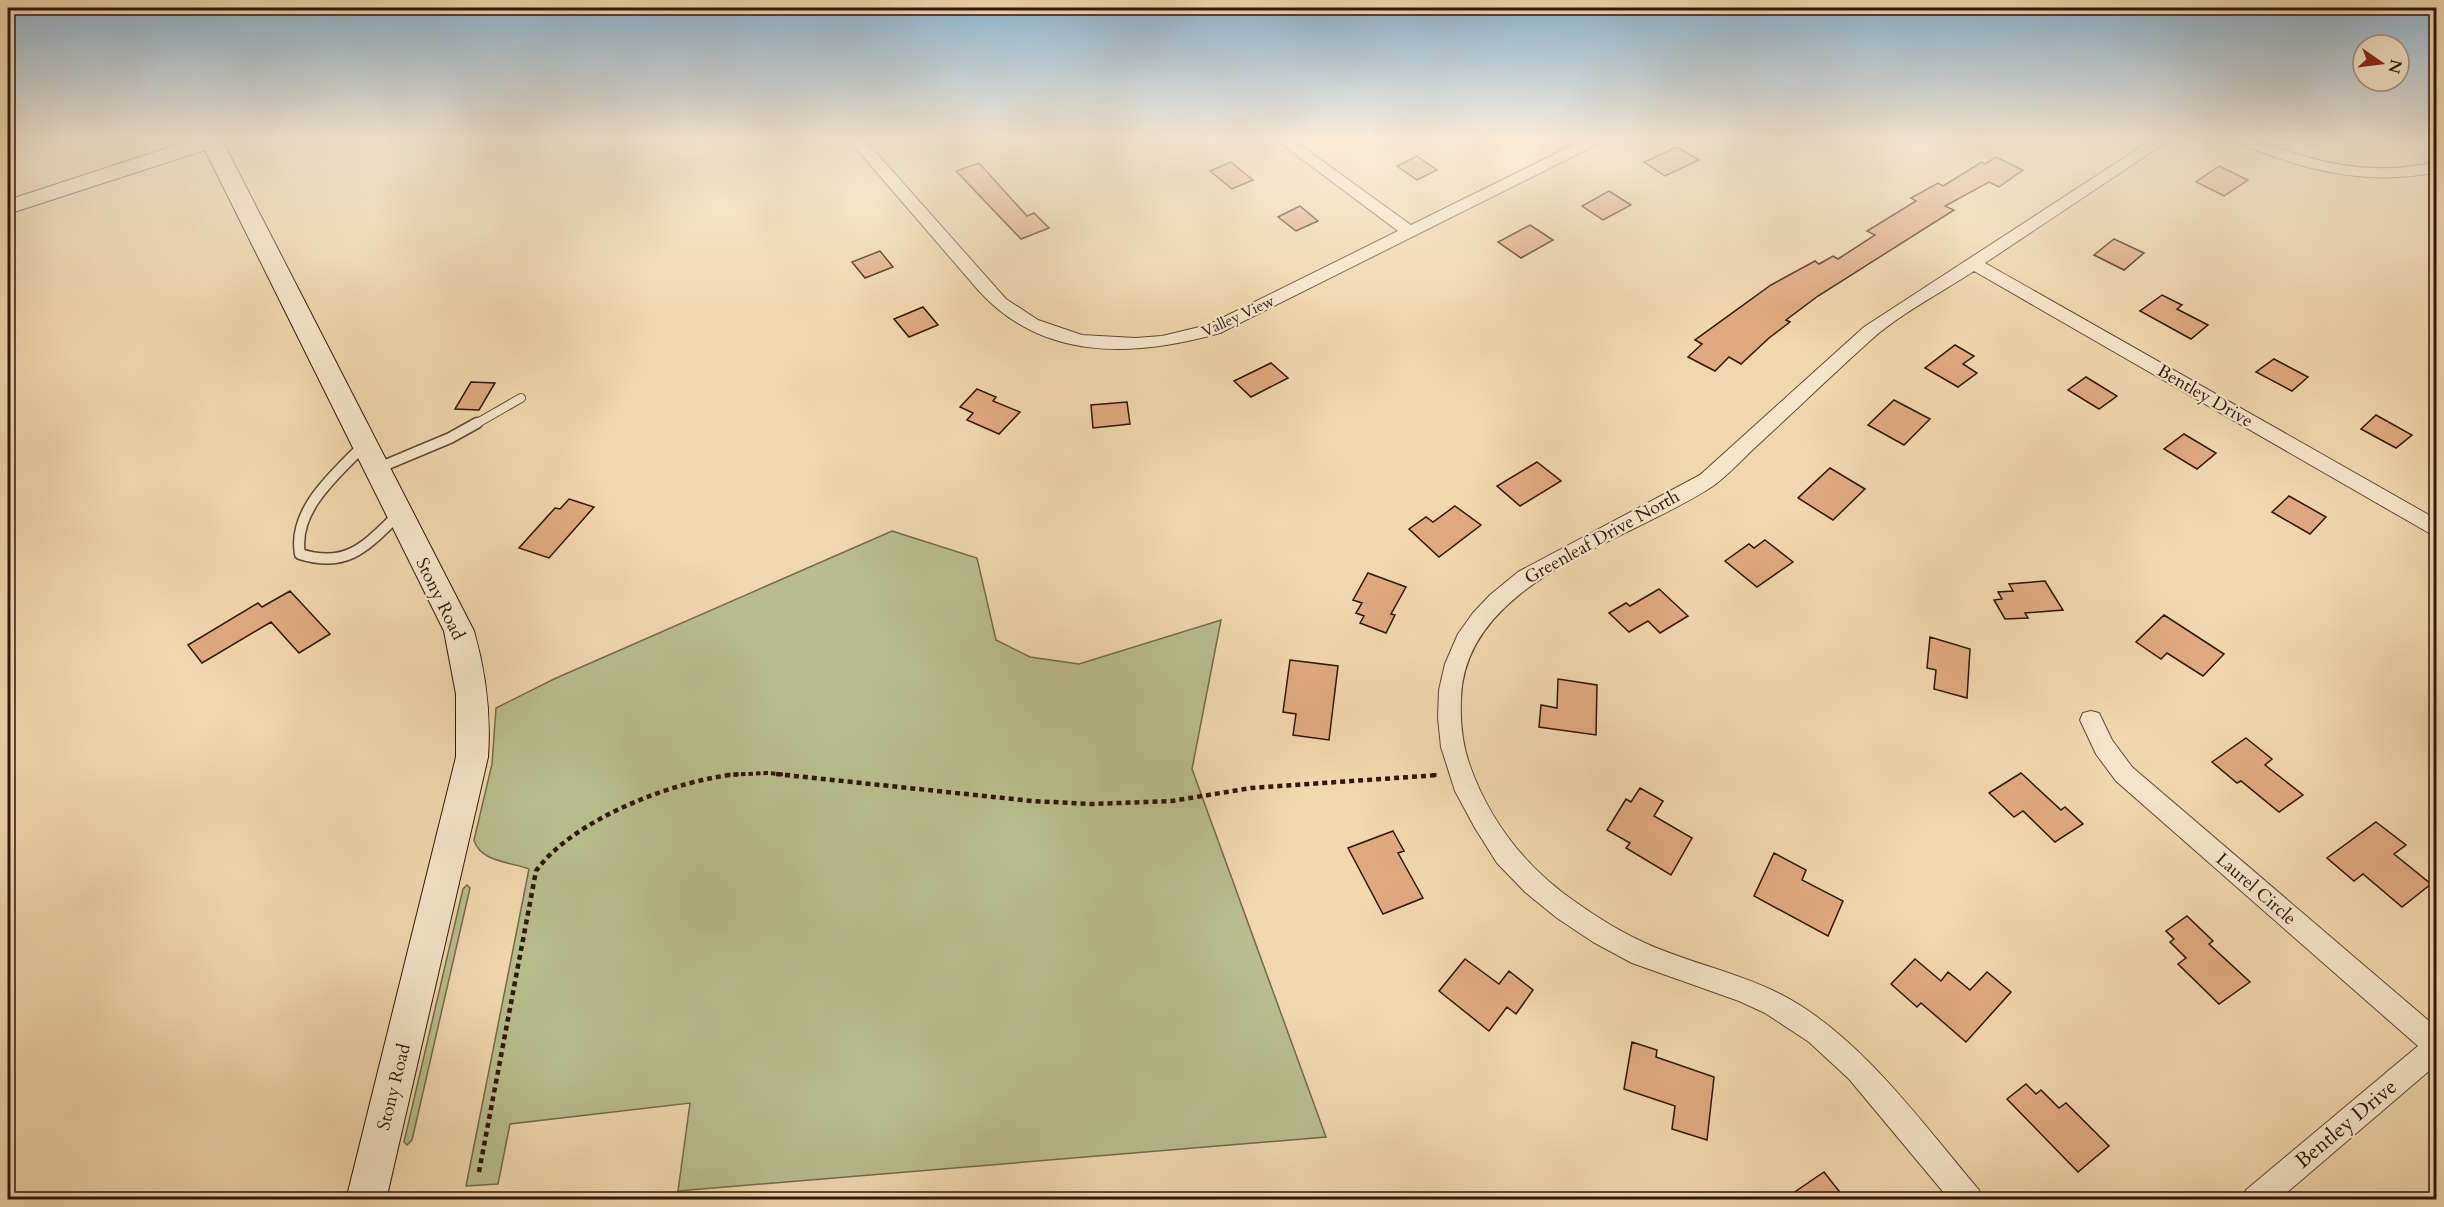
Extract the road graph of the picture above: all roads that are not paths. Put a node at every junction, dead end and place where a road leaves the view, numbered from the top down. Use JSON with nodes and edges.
{"nodes":[{"id":1,"x":44,"y":195,"type":"edge"},
{"id":2,"x":241,"y":195,"type":"edge"},
{"id":3,"x":906,"y":195,"type":"edge"},
{"id":4,"x":1360,"y":195,"type":"edge"},
{"id":5,"x":1484,"y":195,"type":"edge"},
{"id":6,"x":2077,"y":195,"type":"edge"},
{"id":7,"x":8,"y":207,"type":"edge"},
{"id":8,"x":1410,"y":232,"type":"junction"},
{"id":9,"x":1973,"y":263,"type":"junction"},
{"id":10,"x":521,"y":398,"type":"dead end"},
{"id":11,"x":370,"y":457,"type":"junction"},
{"id":12,"x":399,"y":516,"type":"junction"},
{"id":13,"x":2436,"y":528,"type":"edge"},
{"id":14,"x":2091,"y":720,"type":"dead end"},
{"id":15,"x":2436,"y":1046,"type":"edge"},
{"id":16,"x":366,"y":1200,"type":"edge"},
{"id":17,"x":1969,"y":1200,"type":"edge"},
{"id":18,"x":2256,"y":1200,"type":"edge"}],
"edges":[{"from":1,"to":7,"type":"street"},
{"from":2,"to":11,"type":"street","name":"Stony Road"},
{"from":3,"to":8,"type":"street","name":"Valley View"},
{"from":4,"to":8,"type":"street"},
{"from":5,"to":8,"type":"street","name":"Valley View"},
{"from":6,"to":9,"type":"street","name":"Greenleaf Drive North"},
{"from":9,"to":13,"type":"street","name":"Bentley Drive"},
{"from":9,"to":17,"type":"street","name":"Greenleaf Drive North"},
{"from":10,"to":11,"type":"lane"},
{"from":11,"to":12,"type":"street","name":"Stony Road"},
{"from":11,"to":12,"type":"lane"},
{"from":12,"to":16,"type":"street","name":"Stony Road"},
{"from":14,"to":15,"type":"street","name":"Laurel Circle"},
{"from":15,"to":18,"type":"street","name":"Bentley Drive"}]}
